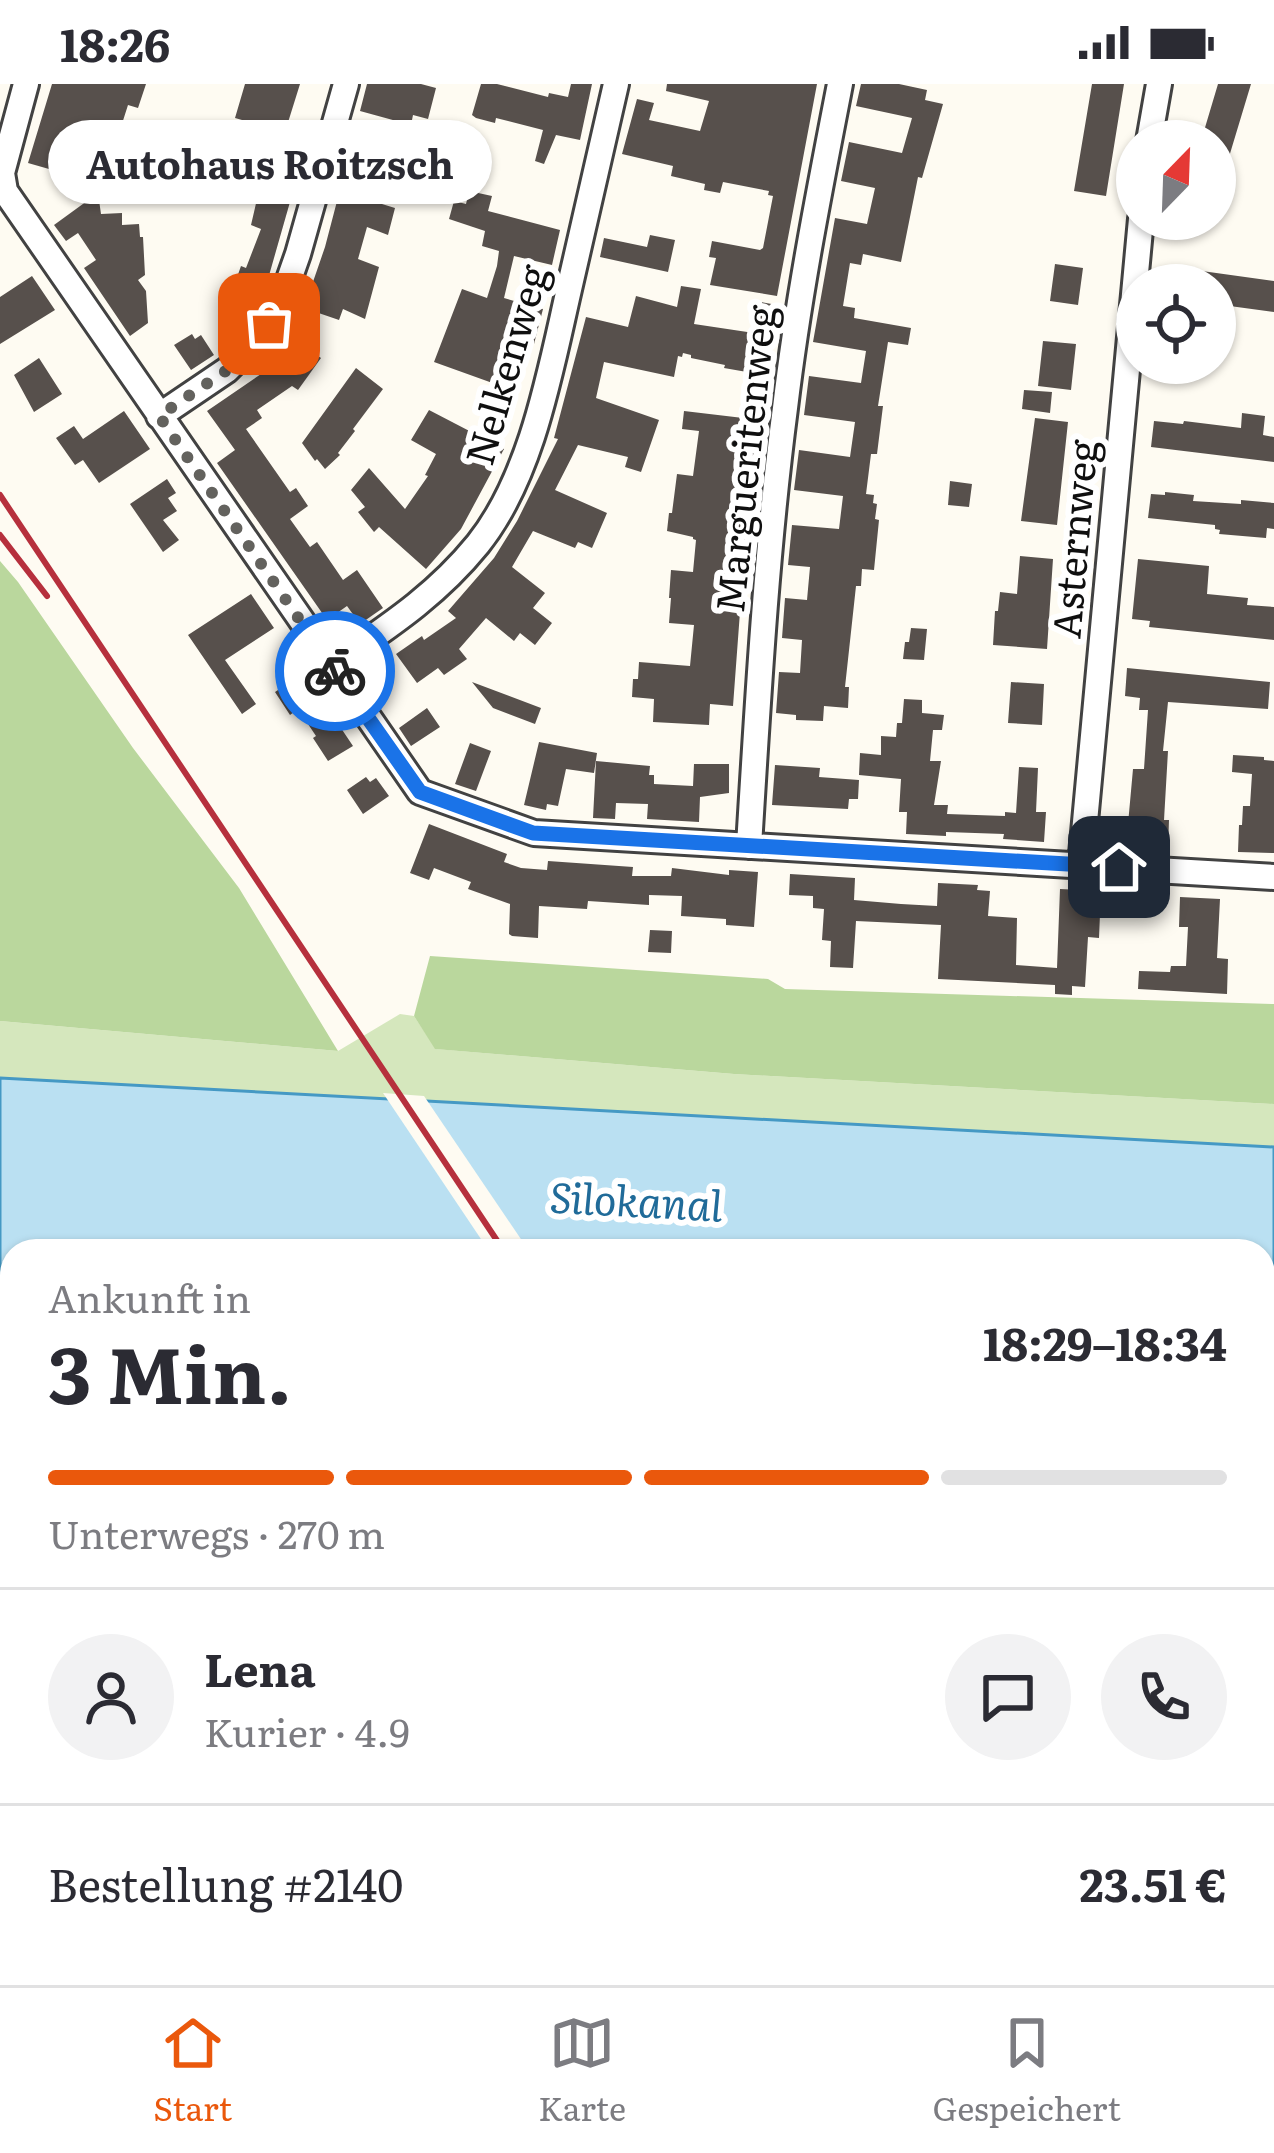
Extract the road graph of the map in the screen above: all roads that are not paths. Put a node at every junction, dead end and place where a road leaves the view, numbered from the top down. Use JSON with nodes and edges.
{"nodes":[{"id":1,"x":26,"y":84,"type":"edge"},
{"id":2,"x":346,"y":84,"type":"edge"},
{"id":3,"x":616,"y":84,"type":"edge"},
{"id":4,"x":840,"y":84,"type":"edge"},
{"id":5,"x":1159,"y":84,"type":"edge"},
{"id":6,"x":1153,"y":120,"type":"edge"},
{"id":7,"x":6,"y":128,"type":"edge"},
{"id":8,"x":1139,"y":240,"type":"edge"},
{"id":9,"x":159,"y":416,"type":"junction"},
{"id":10,"x":331,"y":666,"type":"junction"},
{"id":11,"x":749,"y":846,"type":"junction"},
{"id":12,"x":1081,"y":865,"type":"junction"},
{"id":13,"x":1274,"y":877,"type":"edge"}],
"edges":[{"from":1,"to":7,"type":"street"},
{"from":2,"to":9,"type":"street"},
{"from":3,"to":10,"type":"street","name":"Nelkenweg"},
{"from":4,"to":11,"type":"street","name":"Margueritenweg"},
{"from":5,"to":6,"type":"street"},
{"from":7,"to":9,"type":"street"},
{"from":8,"to":12,"type":"street","name":"Asternweg"},
{"from":9,"to":10,"type":"street"},
{"from":10,"to":11,"type":"street"},
{"from":11,"to":12,"type":"street"},
{"from":12,"to":13,"type":"street"}]}
